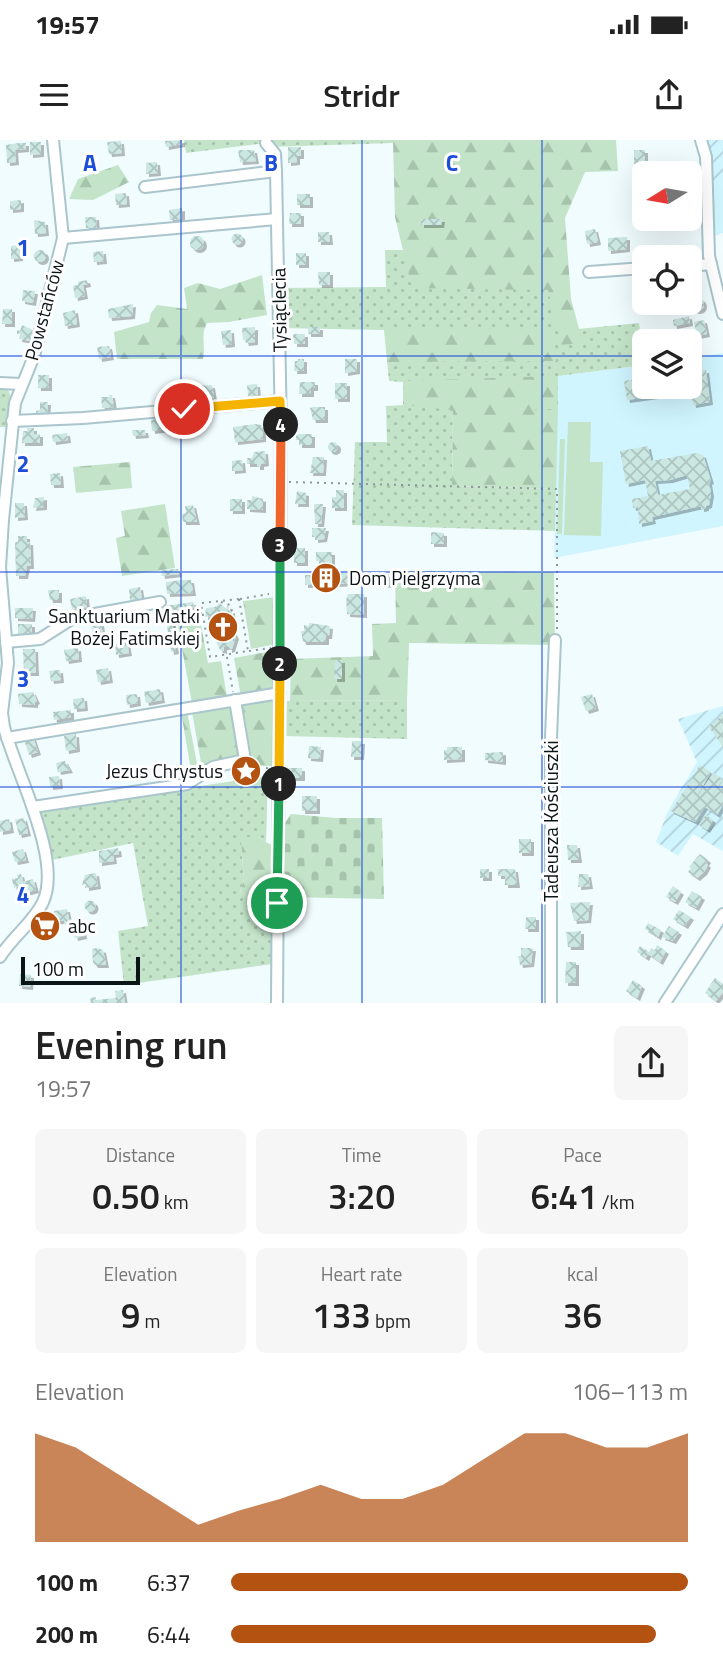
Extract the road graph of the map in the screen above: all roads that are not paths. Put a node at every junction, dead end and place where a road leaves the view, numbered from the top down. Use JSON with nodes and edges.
{"nodes":[{"id":1,"x":53,"y":140,"type":"edge"},
{"id":2,"x":701,"y":140,"type":"edge"},
{"id":3,"x":266,"y":143,"type":"dead end"},
{"id":4,"x":276,"y":171,"type":"junction"},
{"id":5,"x":145,"y":187,"type":"dead end"},
{"id":6,"x":277,"y":219,"type":"junction"},
{"id":7,"x":63,"y":238,"type":"junction"},
{"id":8,"x":702,"y":264,"type":"edge"},
{"id":9,"x":711,"y":264,"type":"junction"},
{"id":10,"x":632,"y":269,"type":"edge"},
{"id":11,"x":589,"y":272,"type":"dead end"},
{"id":12,"x":723,"y":314,"type":"edge"},
{"id":13,"x":0,"y":383,"type":"edge"},
{"id":14,"x":21,"y":384,"type":"junction"},
{"id":15,"x":280,"y":401,"type":"junction"},
{"id":16,"x":12,"y":421,"type":"junction"},
{"id":17,"x":160,"y":602,"type":"dead end"},
{"id":18,"x":555,"y":640,"type":"road end"},
{"id":19,"x":6,"y":642,"type":"junction"},
{"id":20,"x":4,"y":663,"type":"edge"},
{"id":21,"x":280,"y":694,"type":"junction"},
{"id":22,"x":234,"y":695,"type":"junction"},
{"id":23,"x":7,"y":738,"type":"junction"},
{"id":24,"x":33,"y":807,"type":"junction"},
{"id":25,"x":723,"y":914,"type":"edge"},
{"id":26,"x":0,"y":957,"type":"edge"},
{"id":27,"x":277,"y":1003,"type":"edge"},
{"id":28,"x":551,"y":1003,"type":"edge"},
{"id":29,"x":665,"y":1003,"type":"edge"}],
"edges":[{"from":1,"to":7,"type":"street","name":"Powstańców"},
{"from":2,"to":9,"type":"street"},
{"from":3,"to":4,"type":"street","name":"Tysiąclecia"},
{"from":4,"to":5,"type":"street"},
{"from":4,"to":6,"type":"street","name":"Tysiąclecia"},
{"from":6,"to":7,"type":"street","name":"Powstańców"},
{"from":6,"to":15,"type":"street","name":"Tysiąclecia"},
{"from":7,"to":14,"type":"street","name":"Powstańców"},
{"from":8,"to":9,"type":"street"},
{"from":9,"to":12,"type":"street"},
{"from":10,"to":11,"type":"street"},
{"from":13,"to":14,"type":"street"},
{"from":14,"to":16,"type":"street","name":"Powstańców"},
{"from":15,"to":16,"type":"street"},
{"from":15,"to":21,"type":"street","name":"Tysiąclecia"},
{"from":16,"to":19,"type":"street","name":"Powstańców"},
{"from":17,"to":19,"type":"street"},
{"from":18,"to":28,"type":"street","name":"Tadeusza Kościuszki"},
{"from":19,"to":20,"type":"street","name":"Powstańców"},
{"from":20,"to":23,"type":"street","name":"Powstańców"},
{"from":21,"to":22,"type":"street"},
{"from":21,"to":27,"type":"street","name":"Tysiąclecia"},
{"from":22,"to":23,"type":"street"},
{"from":22,"to":24,"type":"street"},
{"from":23,"to":24,"type":"street","name":"Powstańców"},
{"from":24,"to":26,"type":"street","name":"Powstańców"},
{"from":25,"to":29,"type":"street"}]}
